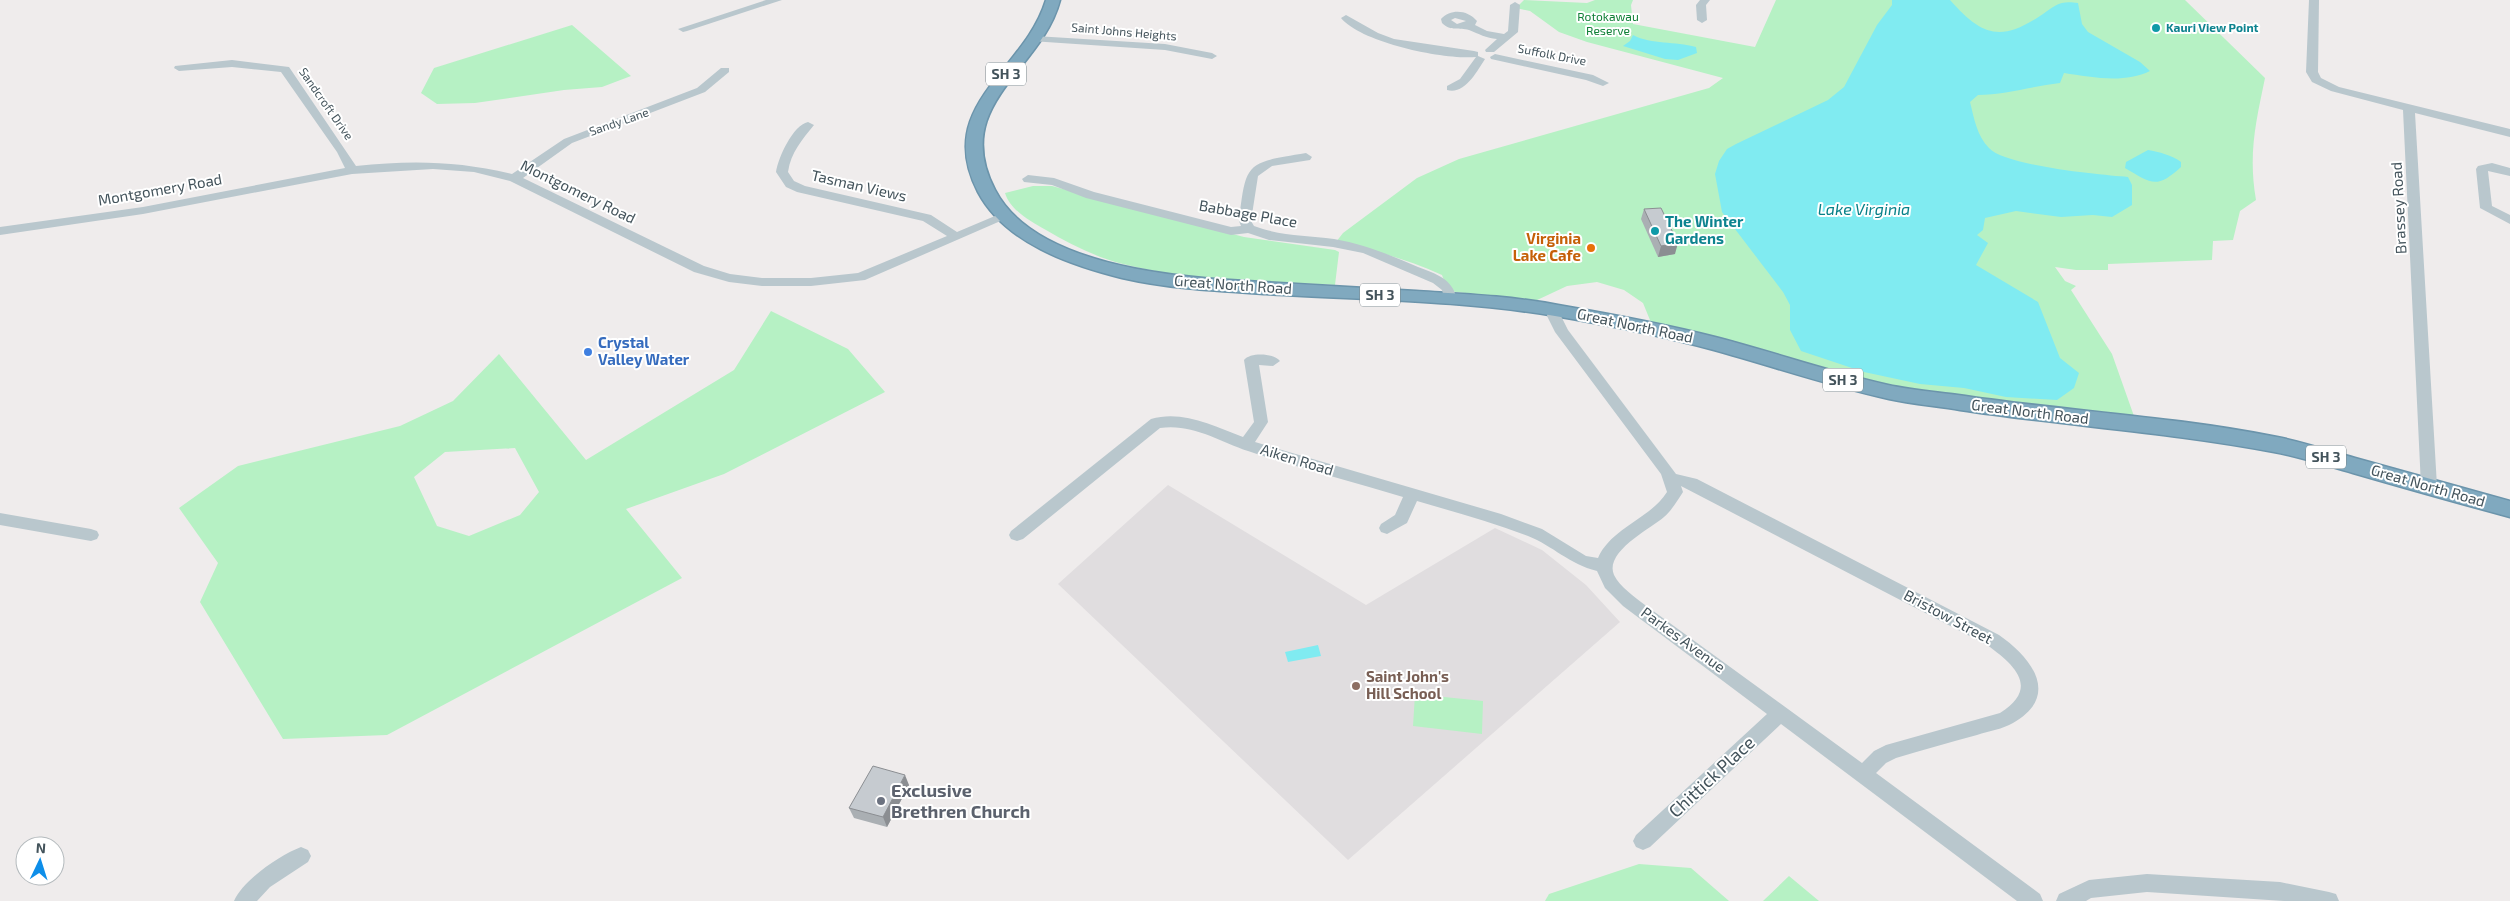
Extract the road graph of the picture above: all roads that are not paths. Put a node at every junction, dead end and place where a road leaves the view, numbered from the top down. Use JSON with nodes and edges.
{"nodes":[{"id":1,"x":777,"y":0,"type":"edge"},
{"id":2,"x":1053,"y":0,"type":"edge"},
{"id":3,"x":1705,"y":0,"type":"edge"},
{"id":4,"x":2314,"y":0,"type":"edge"},
{"id":5,"x":1516,"y":2,"type":"edge"},
{"id":6,"x":1346,"y":18,"type":"dead end"},
{"id":7,"x":1702,"y":20,"type":"dead end"},
{"id":8,"x":1468,"y":26,"type":"dead end"},
{"id":9,"x":683,"y":29,"type":"dead end"},
{"id":10,"x":1507,"y":38,"type":"junction"},
{"id":11,"x":1034,"y":39,"type":"junction"},
{"id":12,"x":1492,"y":54,"type":"junction"},
{"id":13,"x":1212,"y":56,"type":"dead end"},
{"id":14,"x":1477,"y":57,"type":"junction"},
{"id":15,"x":179,"y":68,"type":"dead end"},
{"id":16,"x":725,"y":70,"type":"dead end"},
{"id":17,"x":1603,"y":83,"type":"dead end"},
{"id":18,"x":1451,"y":88,"type":"dead end"},
{"id":19,"x":2409,"y":108,"type":"junction"},
{"id":20,"x":808,"y":126,"type":"dead end"},
{"id":21,"x":2510,"y":133,"type":"edge"},
{"id":22,"x":1306,"y":157,"type":"dead end"},
{"id":23,"x":351,"y":170,"type":"junction"},
{"id":24,"x":2510,"y":172,"type":"edge"},
{"id":25,"x":514,"y":178,"type":"junction"},
{"id":26,"x":1028,"y":180,"type":"dead end"},
{"id":27,"x":1006,"y":216,"type":"junction"},
{"id":28,"x":2510,"y":220,"type":"edge"},
{"id":29,"x":975,"y":229,"type":"junction"},
{"id":30,"x":1249,"y":229,"type":"junction"},
{"id":31,"x":0,"y":231,"type":"edge"},
{"id":32,"x":1027,"y":232,"type":"junction"},
{"id":33,"x":956,"y":237,"type":"junction"},
{"id":34,"x":1450,"y":299,"type":"junction"},
{"id":35,"x":1554,"y":310,"type":"junction"},
{"id":36,"x":1273,"y":361,"type":"dead end"},
{"id":37,"x":1246,"y":444,"type":"junction"},
{"id":38,"x":1671,"y":478,"type":"junction"},
{"id":39,"x":2429,"y":486,"type":"junction"},
{"id":40,"x":1412,"y":495,"type":"junction"},
{"id":41,"x":2510,"y":509,"type":"edge"},
{"id":42,"x":0,"y":519,"type":"edge"},
{"id":43,"x":1387,"y":528,"type":"dead end"},
{"id":44,"x":91,"y":535,"type":"dead end"},
{"id":45,"x":1016,"y":535,"type":"dead end"},
{"id":46,"x":1604,"y":566,"type":"junction"},
{"id":47,"x":1781,"y":712,"type":"junction"},
{"id":48,"x":1864,"y":773,"type":"junction"},
{"id":49,"x":1643,"y":841,"type":"dead end"},
{"id":50,"x":302,"y":856,"type":"dead end"},
{"id":51,"x":244,"y":901,"type":"edge"},
{"id":52,"x":2033,"y":901,"type":"edge"},
{"id":53,"x":2066,"y":901,"type":"edge"},
{"id":54,"x":2329,"y":901,"type":"edge"}],
"edges":[{"from":1,"to":9,"type":"street"},
{"from":2,"to":11,"type":"highway","name":"Great North Road","number":"SH 3"},
{"from":3,"to":7,"type":"street"},
{"from":4,"to":19,"type":"street"},
{"from":5,"to":10,"type":"street"},
{"from":6,"to":14,"type":"street"},
{"from":8,"to":10,"type":"street"},
{"from":10,"to":12,"type":"street"},
{"from":11,"to":13,"type":"street","name":"Saint Johns Heights"},
{"from":11,"to":27,"type":"highway","name":"Great North Road","number":"SH 3"},
{"from":12,"to":14,"type":"street"},
{"from":12,"to":17,"type":"street","name":"Suffolk Drive"},
{"from":14,"to":18,"type":"street"},
{"from":15,"to":23,"type":"street","name":"Sandcroft Drive"},
{"from":16,"to":25,"type":"street","name":"Sandy Lane"},
{"from":19,"to":21,"type":"street"},
{"from":19,"to":39,"type":"street","name":"Brassey Road"},
{"from":20,"to":33,"type":"street","name":"Tasman Views"},
{"from":22,"to":30,"type":"street"},
{"from":23,"to":25,"type":"street","name":"Montgomery Road"},
{"from":23,"to":31,"type":"street","name":"Montgomery Road"},
{"from":24,"to":28,"type":"street"},
{"from":25,"to":33,"type":"street","name":"Montgomery Road"},
{"from":26,"to":30,"type":"street","name":"Babbage Place"},
{"from":27,"to":29,"type":"street","name":"Montgomery Road"},
{"from":27,"to":32,"type":"highway","name":"Great North Road","number":"SH 3"},
{"from":29,"to":32,"type":"street"},
{"from":29,"to":33,"type":"street","name":"Montgomery Road"},
{"from":30,"to":34,"type":"street","name":"Babbage Place"},
{"from":32,"to":34,"type":"highway","name":"Great North Road","number":"SH 3"},
{"from":34,"to":35,"type":"highway","name":"Great North Road","number":"SH 3"},
{"from":35,"to":38,"type":"street"},
{"from":35,"to":39,"type":"highway","name":"Great North Road","number":"SH 3"},
{"from":36,"to":37,"type":"street"},
{"from":37,"to":40,"type":"street","name":"Aiken Road"},
{"from":37,"to":45,"type":"street","name":"Aiken Road"},
{"from":38,"to":46,"type":"street"},
{"from":38,"to":48,"type":"street","name":"Bristow Street"},
{"from":39,"to":41,"type":"highway","name":"Great North Road","number":"SH 3"},
{"from":40,"to":43,"type":"street"},
{"from":40,"to":46,"type":"street","name":"Aiken Road"},
{"from":42,"to":44,"type":"street"},
{"from":46,"to":47,"type":"street","name":"Parkes Avenue"},
{"from":47,"to":48,"type":"street","name":"Parkes Avenue"},
{"from":47,"to":49,"type":"street","name":"Chittick Place"},
{"from":48,"to":52,"type":"street","name":"Parkes Avenue"},
{"from":50,"to":51,"type":"street"},
{"from":53,"to":54,"type":"street"}]}
